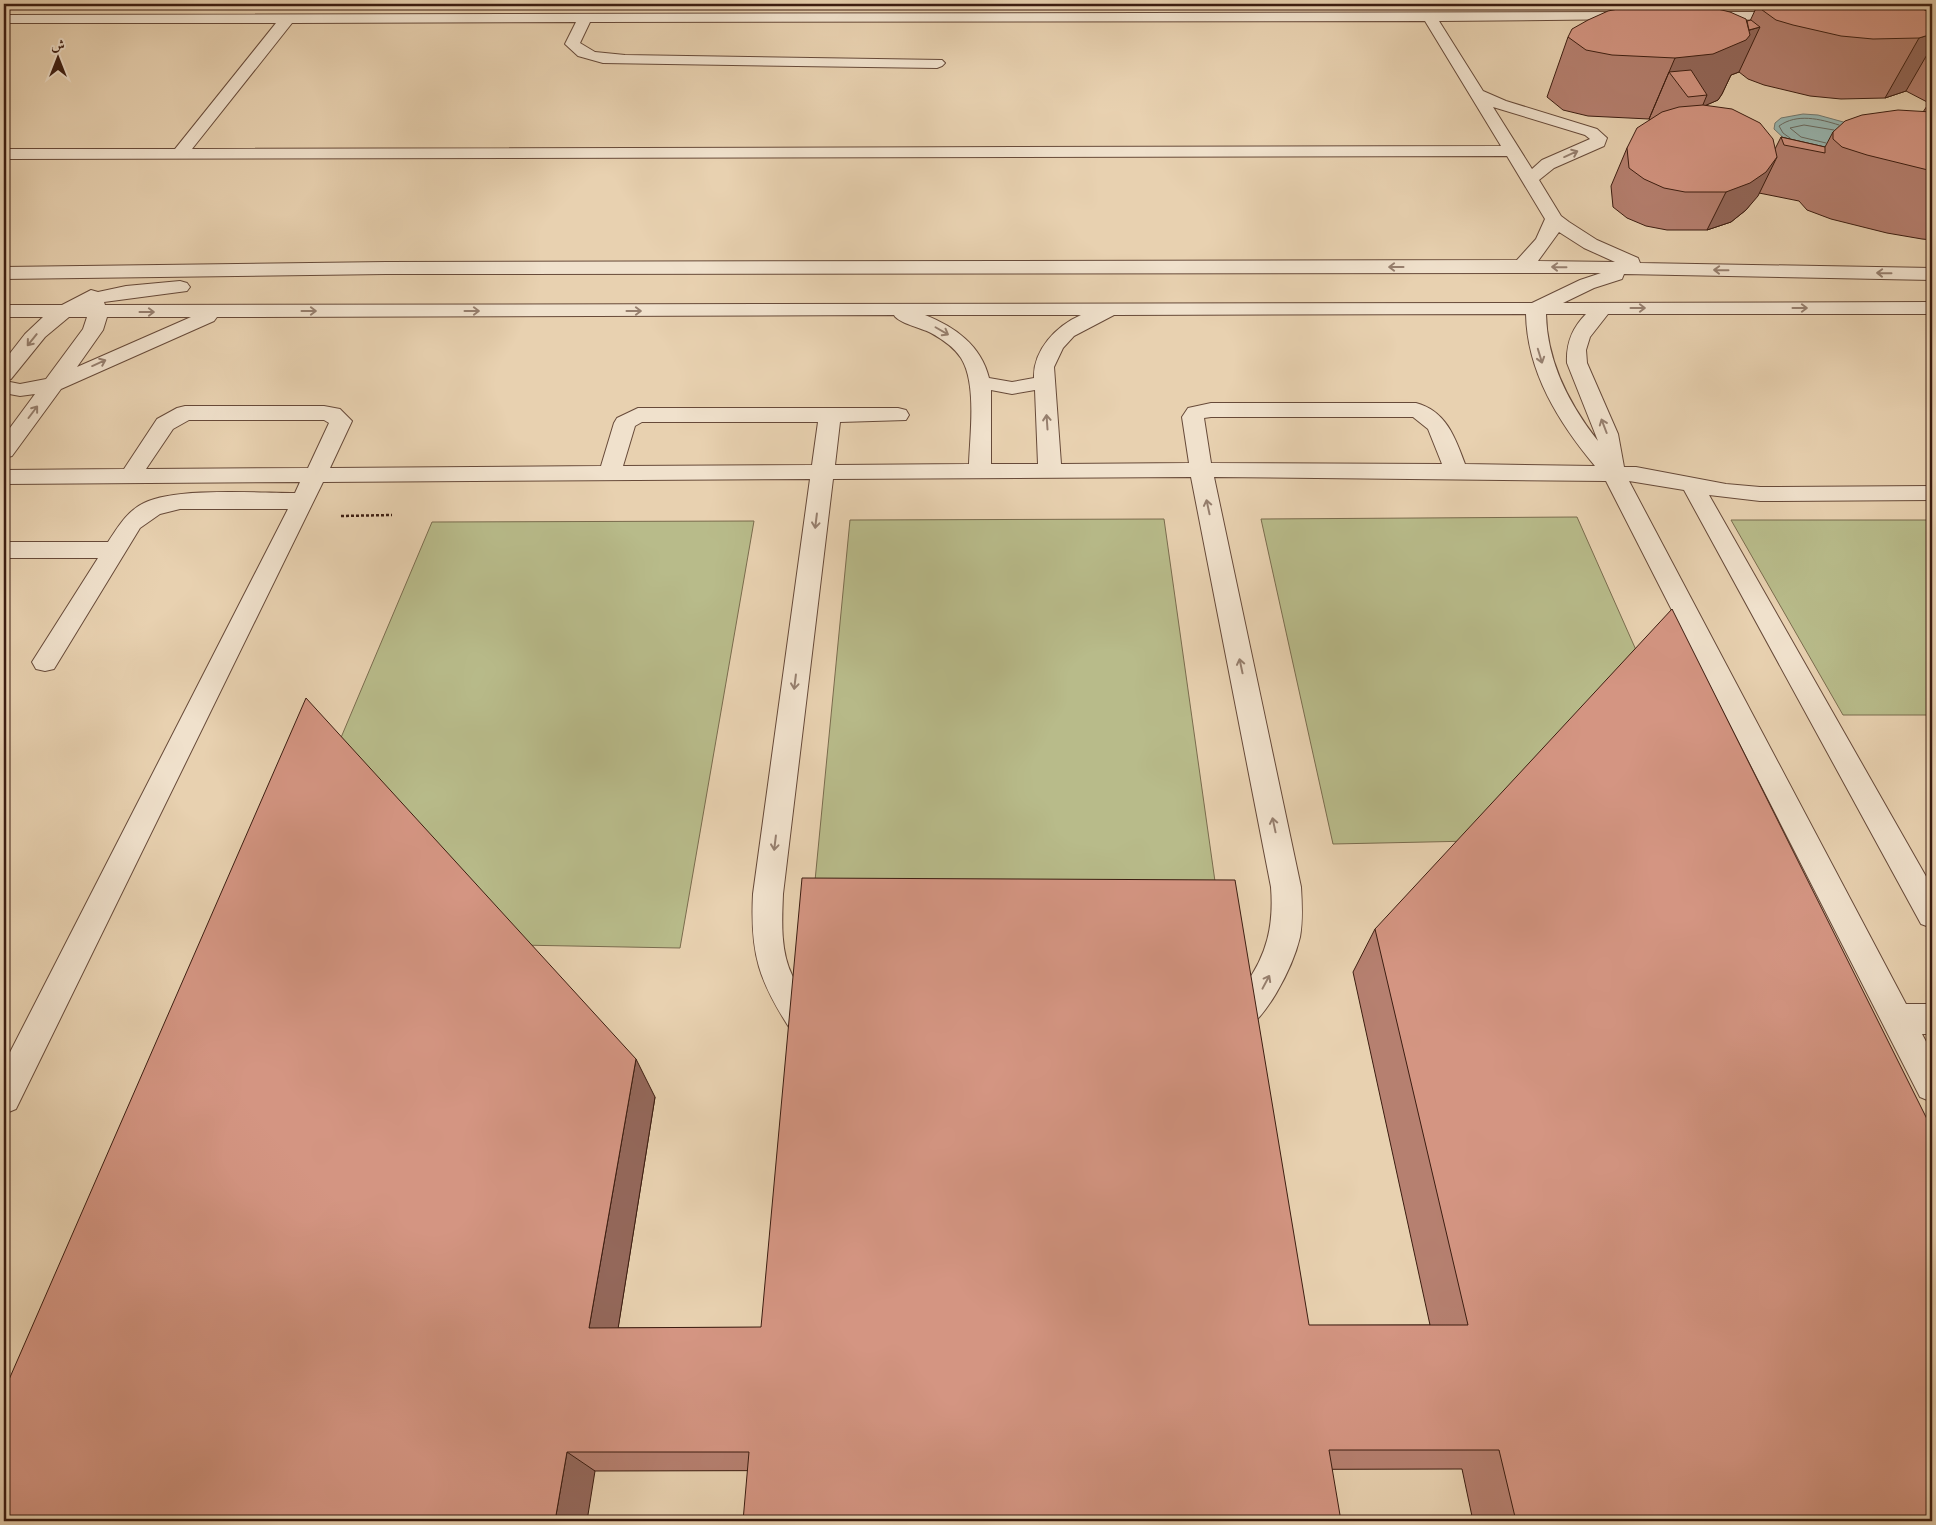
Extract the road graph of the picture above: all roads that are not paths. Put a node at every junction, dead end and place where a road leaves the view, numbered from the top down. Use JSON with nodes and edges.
{"nodes":[{"id":1,"x":22,"y":4,"type":"edge"},
{"id":2,"x":398,"y":4,"type":"edge"},
{"id":3,"x":561,"y":4,"type":"edge"},
{"id":4,"x":1392,"y":4,"type":"edge"},
{"id":5,"x":1923,"y":4,"type":"edge"},
{"id":6,"x":1932,"y":6,"type":"edge"},
{"id":7,"x":783,"y":11,"type":"edge"},
{"id":8,"x":4,"y":15,"type":"edge"},
{"id":9,"x":1646,"y":16,"type":"edge"},
{"id":10,"x":1685,"y":16,"type":"edge"},
{"id":11,"x":1803,"y":16,"type":"edge"},
{"id":12,"x":1400,"y":17,"type":"junction"},
{"id":13,"x":1430,"y":17,"type":"junction"},
{"id":14,"x":554,"y":18,"type":"junction"},
{"id":15,"x":586,"y":18,"type":"junction"},
{"id":16,"x":4,"y":19,"type":"edge"},
{"id":17,"x":287,"y":19,"type":"junction"},
{"id":18,"x":402,"y":19,"type":"junction"},
{"id":19,"x":937,"y":63,"type":"dead end"},
{"id":20,"x":1477,"y":94,"type":"junction"},
{"id":21,"x":1512,"y":151,"type":"junction"},
{"id":22,"x":4,"y":154,"type":"edge"},
{"id":23,"x":179,"y":154,"type":"junction"},
{"id":24,"x":1529,"y":178,"type":"junction"},
{"id":25,"x":1554,"y":219,"type":"junction"},
{"id":26,"x":1522,"y":266,"type":"junction"},
{"id":27,"x":386,"y":268,"type":"junction"},
{"id":28,"x":1649,"y":268,"type":"junction"},
{"id":29,"x":39,"y":272,"type":"junction"},
{"id":30,"x":4,"y":273,"type":"edge"},
{"id":31,"x":1932,"y":274,"type":"edge"},
{"id":32,"x":96,"y":306,"type":"junction"},
{"id":33,"x":1536,"y":308,"type":"junction"},
{"id":34,"x":1603,"y":308,"type":"junction"},
{"id":35,"x":1932,"y":308,"type":"edge"},
{"id":36,"x":1120,"y":309,"type":"junction"},
{"id":37,"x":880,"y":310,"type":"junction"},
{"id":38,"x":4,"y":311,"type":"edge"},
{"id":39,"x":65,"y":311,"type":"junction"},
{"id":40,"x":224,"y":311,"type":"junction"},
{"id":41,"x":4,"y":375,"type":"edge"},
{"id":42,"x":978,"y":382,"type":"junction"},
{"id":43,"x":1045,"y":382,"type":"junction"},
{"id":44,"x":54,"y":384,"type":"junction"},
{"id":45,"x":4,"y":388,"type":"edge"},
{"id":46,"x":830,"y":415,"type":"junction"},
{"id":47,"x":898,"y":415,"type":"dead end"},
{"id":48,"x":4,"y":451,"type":"edge"},
{"id":49,"x":1201,"y":470,"type":"junction"},
{"id":50,"x":980,"y":471,"type":"junction"},
{"id":51,"x":1050,"y":471,"type":"junction"},
{"id":52,"x":1456,"y":471,"type":"junction"},
{"id":53,"x":610,"y":472,"type":"junction"},
{"id":54,"x":822,"y":472,"type":"junction"},
{"id":55,"x":316,"y":473,"type":"junction"},
{"id":56,"x":1613,"y":473,"type":"junction"},
{"id":57,"x":131,"y":475,"type":"junction"},
{"id":58,"x":4,"y":477,"type":"edge"},
{"id":59,"x":1692,"y":485,"type":"junction"},
{"id":60,"x":1932,"y":492,"type":"edge"},
{"id":61,"x":303,"y":501,"type":"junction"},
{"id":62,"x":4,"y":550,"type":"edge"},
{"id":63,"x":115,"y":550,"type":"junction"},
{"id":64,"x":46,"y":662,"type":"dead end"},
{"id":65,"x":1932,"y":914,"type":"edge"},
{"id":66,"x":1898,"y":1019,"type":"junction"},
{"id":67,"x":1932,"y":1019,"type":"edge"},
{"id":68,"x":1236,"y":1020,"type":"edge"},
{"id":69,"x":803,"y":1022,"type":"edge"},
{"id":70,"x":1932,"y":1086,"type":"edge"},
{"id":71,"x":4,"y":1098,"type":"edge"}],
"edges":[{"from":1,"to":8,"type":"street"},
{"from":2,"to":18,"type":"street"},
{"from":3,"to":14,"type":"street"},
{"from":4,"to":12,"type":"street"},
{"from":5,"to":6,"type":"street"},
{"from":7,"to":12,"type":"street"},
{"from":7,"to":15,"type":"street"},
{"from":9,"to":13,"type":"street"},
{"from":10,"to":11,"type":"street"},
{"from":12,"to":13,"type":"street"},
{"from":13,"to":20,"type":"street"},
{"from":14,"to":15,"type":"street"},
{"from":14,"to":18,"type":"street"},
{"from":15,"to":19,"type":"street"},
{"from":16,"to":17,"type":"street"},
{"from":17,"to":18,"type":"street"},
{"from":17,"to":23,"type":"street"},
{"from":20,"to":21,"type":"street"},
{"from":24,"to":20,"type":"street","one_way":true},
{"from":21,"to":23,"type":"street"},
{"from":21,"to":24,"type":"street"},
{"from":22,"to":23,"type":"street"},
{"from":24,"to":25,"type":"street"},
{"from":25,"to":26,"type":"street"},
{"from":25,"to":28,"type":"street"},
{"from":26,"to":27,"type":"street","one_way":true},
{"from":28,"to":26,"type":"street","one_way":true},
{"from":27,"to":29,"type":"street"},
{"from":27,"to":32,"type":"street"},
{"from":31,"to":28,"type":"street","one_way":true},
{"from":28,"to":33,"type":"street"},
{"from":29,"to":30,"type":"street"},
{"from":29,"to":32,"type":"street"},
{"from":32,"to":39,"type":"street"},
{"from":32,"to":40,"type":"street","one_way":true},
{"from":32,"to":44,"type":"street"},
{"from":33,"to":34,"type":"street"},
{"from":33,"to":36,"type":"street"},
{"from":33,"to":56,"type":"street","one_way":true},
{"from":34,"to":35,"type":"street","one_way":true},
{"from":56,"to":34,"type":"street","one_way":true},
{"from":36,"to":37,"type":"street"},
{"from":36,"to":43,"type":"street"},
{"from":40,"to":37,"type":"street","one_way":true},
{"from":37,"to":42,"type":"street","one_way":true},
{"from":38,"to":39,"type":"street"},
{"from":39,"to":41,"type":"street","one_way":true},
{"from":44,"to":40,"type":"street","one_way":true},
{"from":42,"to":43,"type":"street"},
{"from":42,"to":50,"type":"street"},
{"from":51,"to":43,"type":"street","one_way":true},
{"from":44,"to":45,"type":"street"},
{"from":48,"to":44,"type":"street","one_way":true},
{"from":46,"to":47,"type":"street"},
{"from":46,"to":53,"type":"street"},
{"from":46,"to":54,"type":"street"},
{"from":49,"to":51,"type":"street"},
{"from":49,"to":52,"type":"street"},
{"from":49,"to":52,"type":"street"},
{"from":68,"to":49,"type":"street","one_way":true},
{"from":50,"to":51,"type":"street"},
{"from":50,"to":54,"type":"street"},
{"from":52,"to":56,"type":"street"},
{"from":53,"to":54,"type":"street"},
{"from":53,"to":55,"type":"street"},
{"from":54,"to":69,"type":"street","one_way":true},
{"from":55,"to":57,"type":"street"},
{"from":55,"to":57,"type":"street"},
{"from":55,"to":61,"type":"street"},
{"from":56,"to":59,"type":"street"},
{"from":56,"to":66,"type":"street"},
{"from":57,"to":58,"type":"street"},
{"from":59,"to":60,"type":"street"},
{"from":59,"to":65,"type":"street"},
{"from":61,"to":63,"type":"street"},
{"from":61,"to":71,"type":"street"},
{"from":62,"to":63,"type":"street"},
{"from":63,"to":64,"type":"street"},
{"from":66,"to":67,"type":"street"},
{"from":66,"to":70,"type":"street"}]}
